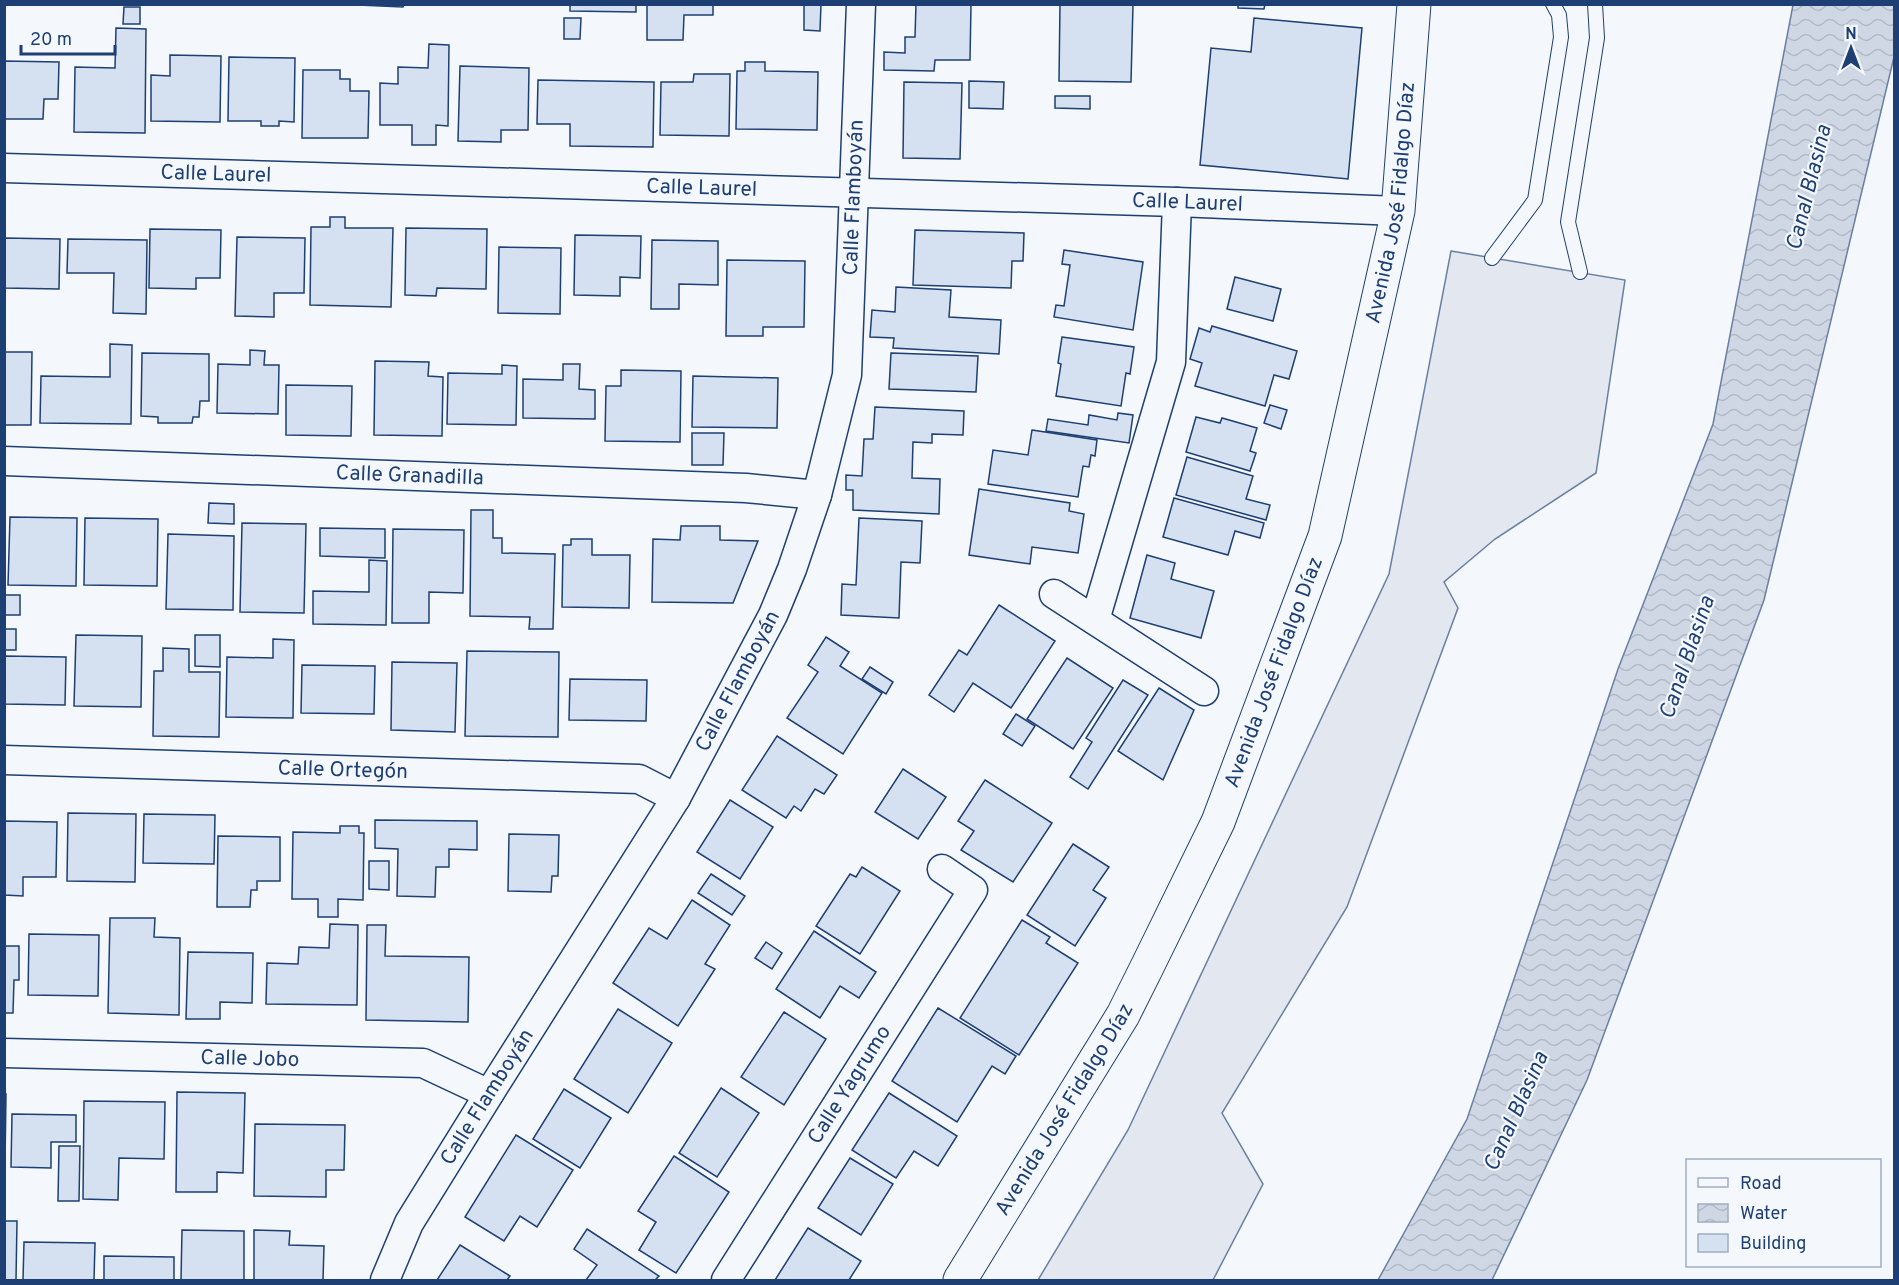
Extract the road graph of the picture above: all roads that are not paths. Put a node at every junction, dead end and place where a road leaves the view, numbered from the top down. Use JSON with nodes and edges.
{"nodes":[{"id":1,"x":861,"y":4,"type":"edge"},
{"id":2,"x":1414,"y":4,"type":"edge"},
{"id":3,"x":1553,"y":4,"type":"edge"},
{"id":4,"x":1595,"y":4,"type":"edge"},
{"id":5,"x":4,"y":168,"type":"edge"},
{"id":6,"x":855,"y":194,"type":"junction"},
{"id":7,"x":1178,"y":202,"type":"junction"},
{"id":8,"x":1398,"y":211,"type":"junction"},
{"id":9,"x":1492,"y":258,"type":"dead end"},
{"id":10,"x":1580,"y":272,"type":"dead end"},
{"id":11,"x":4,"y":461,"type":"edge"},
{"id":12,"x":817,"y":495,"type":"junction"},
{"id":13,"x":1054,"y":594,"type":"dead end"},
{"id":14,"x":1095,"y":620,"type":"junction"},
{"id":15,"x":1204,"y":691,"type":"dead end"},
{"id":16,"x":4,"y":759,"type":"edge"},
{"id":17,"x":676,"y":798,"type":"junction"},
{"id":18,"x":942,"y":869,"type":"dead end"},
{"id":19,"x":4,"y":1053,"type":"edge"},
{"id":20,"x":489,"y":1094,"type":"junction"},
{"id":21,"x":385,"y":1281,"type":"edge"},
{"id":22,"x":726,"y":1281,"type":"edge"},
{"id":23,"x":960,"y":1281,"type":"edge"}],
"edges":[{"from":1,"to":6,"type":"street","name":"Calle Flamboyán"},
{"from":2,"to":8,"type":"street","name":"Avenida José Fidalgo Díaz"},
{"from":3,"to":9,"type":"lane"},
{"from":4,"to":10,"type":"lane"},
{"from":5,"to":6,"type":"street","name":"Calle Laurel"},
{"from":6,"to":7,"type":"street","name":"Calle Laurel"},
{"from":6,"to":12,"type":"street","name":"Calle Flamboyán"},
{"from":7,"to":8,"type":"street","name":"Calle Laurel"},
{"from":7,"to":14,"type":"street"},
{"from":8,"to":23,"type":"street","name":"Avenida José Fidalgo Díaz"},
{"from":11,"to":12,"type":"street","name":"Calle Granadilla"},
{"from":12,"to":17,"type":"street","name":"Calle Flamboyán"},
{"from":13,"to":14,"type":"street"},
{"from":14,"to":15,"type":"street"},
{"from":16,"to":17,"type":"street","name":"Calle Ortegón"},
{"from":17,"to":20,"type":"street","name":"Calle Flamboyán"},
{"from":18,"to":22,"type":"street","name":"Calle Yagrumo"},
{"from":19,"to":20,"type":"street","name":"Calle Jobo"},
{"from":20,"to":21,"type":"street","name":"Calle Flamboyán"}]}
